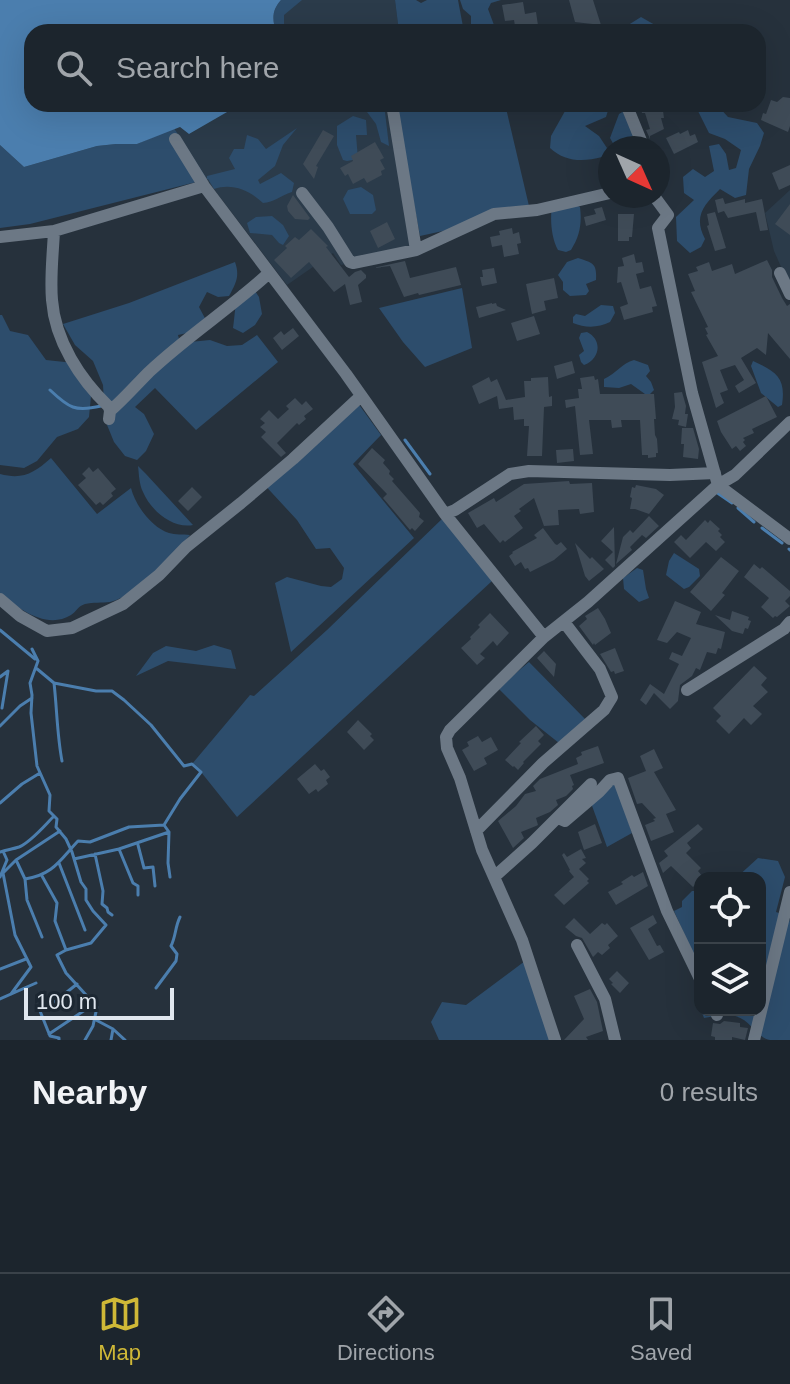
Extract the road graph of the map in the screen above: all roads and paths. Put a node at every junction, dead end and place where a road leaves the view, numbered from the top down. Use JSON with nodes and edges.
{"nodes":[{"id":1,"x":393,"y":112,"type":"edge"},
{"id":2,"x":629,"y":112,"type":"edge"},
{"id":3,"x":639,"y":136,"type":"edge"},
{"id":4,"x":175,"y":139,"type":"dead end"},
{"id":5,"x":204,"y":186,"type":"junction"},
{"id":6,"x":302,"y":193,"type":"dead end"},
{"id":7,"x":598,"y":196,"type":"edge"},
{"id":8,"x":663,"y":208,"type":"edge"},
{"id":9,"x":54,"y":231,"type":"junction"},
{"id":10,"x":0,"y":237,"type":"edge"},
{"id":11,"x":416,"y":250,"type":"junction"},
{"id":12,"x":269,"y":273,"type":"junction"},
{"id":13,"x":780,"y":273,"type":"dead end"},
{"id":14,"x":790,"y":294,"type":"edge"},
{"id":15,"x":361,"y":396,"type":"junction"},
{"id":16,"x":790,"y":422,"type":"edge"},
{"id":17,"x":716,"y":479,"type":"junction"},
{"id":18,"x":445,"y":514,"type":"junction"},
{"id":19,"x":790,"y":539,"type":"edge"},
{"id":20,"x":0,"y":599,"type":"edge"},
{"id":21,"x":564,"y":622,"type":"junction"},
{"id":22,"x":790,"y":622,"type":"edge"},
{"id":23,"x":544,"y":637,"type":"junction"},
{"id":24,"x":687,"y":690,"type":"dead end"},
{"id":25,"x":591,"y":784,"type":"dead end"},
{"id":26,"x":558,"y":818,"type":"junction"},
{"id":27,"x":476,"y":831,"type":"junction"},
{"id":28,"x":494,"y":877,"type":"junction"},
{"id":29,"x":790,"y":892,"type":"edge"},
{"id":30,"x":577,"y":945,"type":"dead end"},
{"id":31,"x":694,"y":967,"type":"edge"},
{"id":32,"x":555,"y":1040,"type":"edge"},
{"id":33,"x":615,"y":1040,"type":"edge"},
{"id":34,"x":754,"y":1040,"type":"edge"}],
"edges":[{"from":1,"to":11,"type":"street"},
{"from":2,"to":3,"type":"street"},
{"from":4,"to":5,"type":"street"},
{"from":5,"to":9,"type":"street"},
{"from":5,"to":12,"type":"street"},
{"from":6,"to":11,"type":"street"},
{"from":7,"to":11,"type":"street"},
{"from":8,"to":17,"type":"street"},
{"from":9,"to":10,"type":"street"},
{"from":9,"to":12,"type":"street"},
{"from":12,"to":15,"type":"street"},
{"from":13,"to":14,"type":"street"},
{"from":15,"to":18,"type":"street"},
{"from":15,"to":20,"type":"street"},
{"from":16,"to":17,"type":"street"},
{"from":17,"to":18,"type":"street"},
{"from":17,"to":19,"type":"street"},
{"from":17,"to":21,"type":"street"},
{"from":18,"to":23,"type":"street"},
{"from":21,"to":23,"type":"street"},
{"from":21,"to":27,"type":"street"},
{"from":22,"to":24,"type":"street"},
{"from":23,"to":27,"type":"street"},
{"from":25,"to":26,"type":"street"},
{"from":26,"to":28,"type":"street"},
{"from":26,"to":31,"type":"street"},
{"from":27,"to":28,"type":"street"},
{"from":28,"to":32,"type":"street"},
{"from":29,"to":34,"type":"street"},
{"from":30,"to":33,"type":"street"}]}
